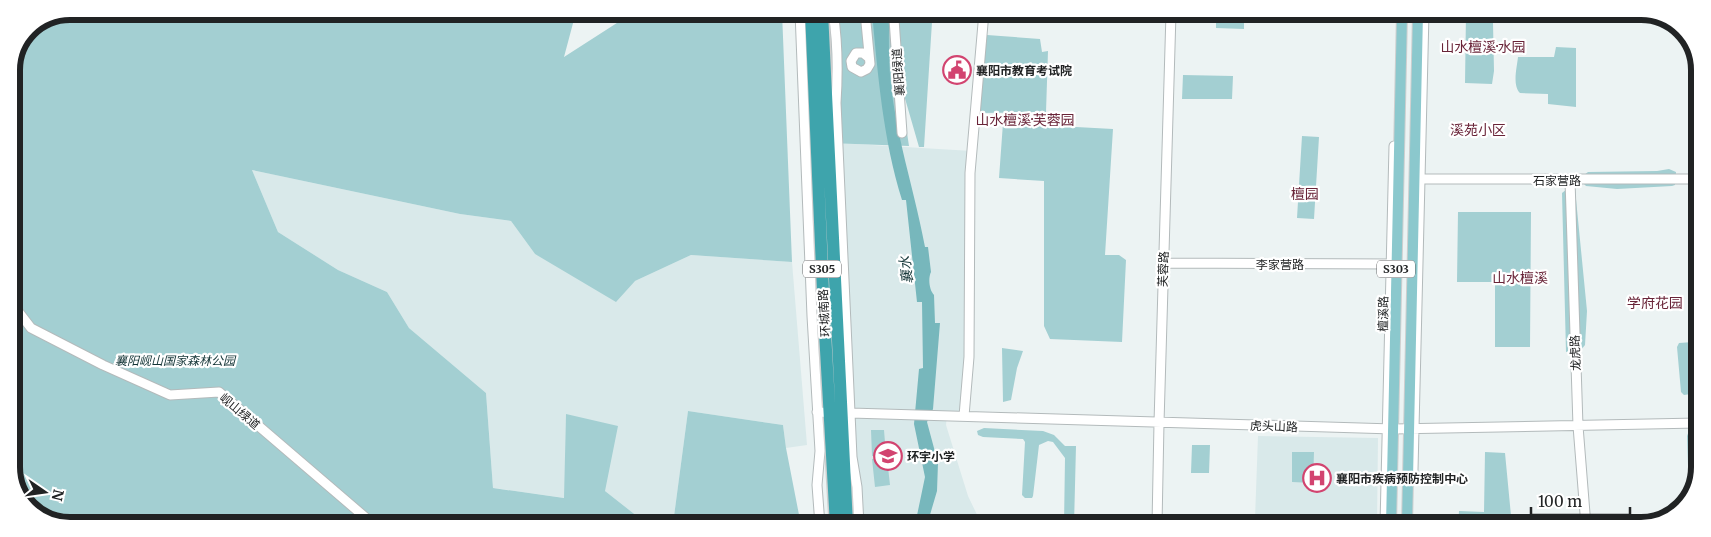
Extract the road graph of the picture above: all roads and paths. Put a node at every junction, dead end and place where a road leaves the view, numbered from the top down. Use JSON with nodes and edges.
{"nodes":[{"id":1,"x":801,"y":20,"type":"edge"},
{"id":2,"x":811,"y":20,"type":"edge"},
{"id":3,"x":822,"y":20,"type":"edge"},
{"id":4,"x":834,"y":20,"type":"edge"},
{"id":5,"x":866,"y":20,"type":"edge"},
{"id":6,"x":894,"y":20,"type":"edge"},
{"id":7,"x":983,"y":20,"type":"edge"},
{"id":8,"x":1171,"y":20,"type":"edge"},
{"id":9,"x":1398,"y":20,"type":"edge"},
{"id":10,"x":1402,"y":20,"type":"edge"},
{"id":11,"x":1418,"y":20,"type":"edge"},
{"id":12,"x":1424,"y":20,"type":"edge"},
{"id":13,"x":868,"y":61,"type":"dead end"},
{"id":14,"x":902,"y":133,"type":"dead end"},
{"id":15,"x":1417,"y":179,"type":"junction"},
{"id":16,"x":1570,"y":180,"type":"junction"},
{"id":17,"x":1691,"y":180,"type":"edge"},
{"id":18,"x":1164,"y":263,"type":"junction"},
{"id":19,"x":1393,"y":264,"type":"junction"},
{"id":20,"x":20,"y":313,"type":"edge"},
{"id":21,"x":835,"y":412,"type":"junction"},
{"id":22,"x":964,"y":416,"type":"junction"},
{"id":23,"x":1159,"y":423,"type":"junction"},
{"id":24,"x":1691,"y":423,"type":"edge"},
{"id":25,"x":1578,"y":426,"type":"junction"},
{"id":26,"x":1390,"y":429,"type":"junction"},
{"id":27,"x":1411,"y":429,"type":"junction"},
{"id":28,"x":365,"y":517,"type":"edge"},
{"id":29,"x":819,"y":517,"type":"edge"},
{"id":30,"x":836,"y":517,"type":"edge"},
{"id":31,"x":846,"y":517,"type":"edge"},
{"id":32,"x":859,"y":517,"type":"edge"},
{"id":33,"x":1158,"y":517,"type":"edge"},
{"id":34,"x":1385,"y":517,"type":"edge"},
{"id":35,"x":1391,"y":517,"type":"edge"},
{"id":36,"x":1407,"y":517,"type":"edge"},
{"id":37,"x":1412,"y":517,"type":"edge"},
{"id":38,"x":1585,"y":517,"type":"edge"}],
"edges":[{"from":1,"to":21,"type":"street"},
{"from":2,"to":21,"type":"highway","name":"环城南路","number":"S305"},
{"from":3,"to":21,"type":"highway","name":"环城南路","number":"S305"},
{"from":4,"to":21,"type":"street"},
{"from":5,"to":13,"type":"street"},
{"from":6,"to":14,"type":"street","name":"襄阳绿道"},
{"from":7,"to":22,"type":"street"},
{"from":8,"to":18,"type":"street","name":"芙蓉路"},
{"from":9,"to":19,"type":"street"},
{"from":10,"to":19,"type":"main road","name":"檀溪路","number":"S303"},
{"from":11,"to":15,"type":"main road","number":"S303"},
{"from":12,"to":15,"type":"street"},
{"from":15,"to":16,"type":"street","name":"石家营路"},
{"from":15,"to":27,"type":"main road","number":"S303"},
{"from":16,"to":17,"type":"street","name":"石家营路"},
{"from":16,"to":25,"type":"street","name":"龙虎路"},
{"from":18,"to":19,"type":"street","name":"李家营路"},
{"from":18,"to":23,"type":"street","name":"芙蓉路"},
{"from":19,"to":26,"type":"main road","name":"檀溪路","number":"S303"},
{"from":20,"to":28,"type":"street","name":"岘山绿道"},
{"from":21,"to":22,"type":"street","name":"虎头山路"},
{"from":21,"to":29,"type":"street"},
{"from":21,"to":30,"type":"highway","name":"环城南路","number":"S305"},
{"from":21,"to":31,"type":"highway","name":"环城南路","number":"S305"},
{"from":21,"to":32,"type":"street"},
{"from":22,"to":23,"type":"street","name":"虎头山路"},
{"from":23,"to":26,"type":"street","name":"虎头山路"},
{"from":23,"to":33,"type":"street","name":"芙蓉路"},
{"from":24,"to":25,"type":"street","name":"虎头山路"},
{"from":25,"to":27,"type":"street","name":"虎头山路"},
{"from":25,"to":38,"type":"street","name":"龙虎路"},
{"from":26,"to":27,"type":"street","name":"虎头山路"},
{"from":26,"to":34,"type":"street"},
{"from":26,"to":35,"type":"main road","name":"檀溪路","number":"S303"},
{"from":27,"to":36,"type":"main road","number":"S303"},
{"from":27,"to":37,"type":"street"}]}
